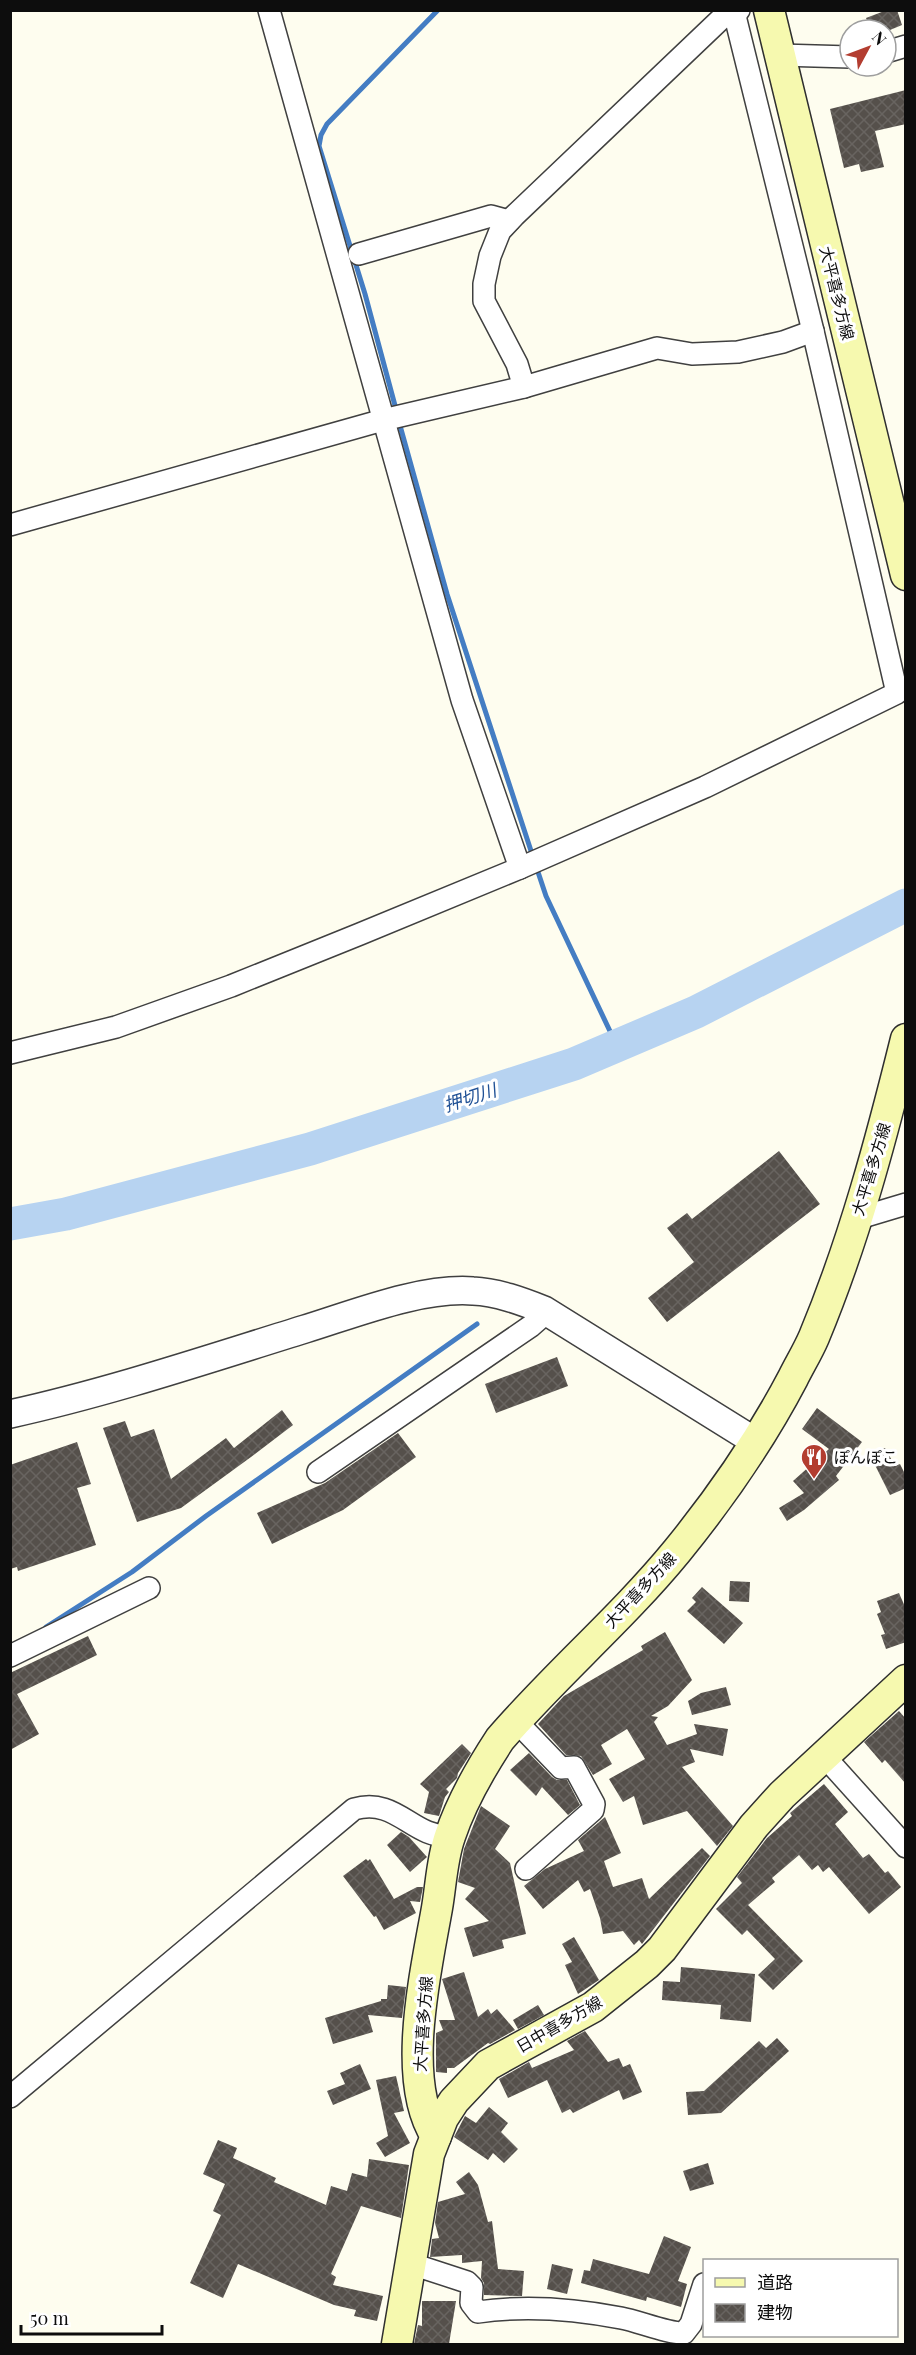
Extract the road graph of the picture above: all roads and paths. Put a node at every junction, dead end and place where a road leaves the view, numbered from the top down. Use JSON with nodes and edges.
{"nodes":[{"id":1,"x":269,"y":10,"type":"edge"},
{"id":2,"x":769,"y":10,"type":"edge"},
{"id":3,"x":737,"y":11,"type":"edge"},
{"id":4,"x":780,"y":55,"type":"junction"},
{"id":5,"x":838,"y":57,"type":"edge"},
{"id":6,"x":509,"y":221,"type":"junction"},
{"id":7,"x":359,"y":254,"type":"dead end"},
{"id":8,"x":813,"y":331,"type":"junction"},
{"id":9,"x":524,"y":387,"type":"junction"},
{"id":10,"x":383,"y":420,"type":"junction"},
{"id":11,"x":10,"y":525,"type":"edge"},
{"id":12,"x":906,"y":575,"type":"edge"},
{"id":13,"x":520,"y":868,"type":"junction"},
{"id":14,"x":906,"y":1039,"type":"edge"},
{"id":15,"x":10,"y":1053,"type":"edge"},
{"id":16,"x":906,"y":1204,"type":"edge"},
{"id":17,"x":856,"y":1219,"type":"junction"},
{"id":18,"x":544,"y":1310,"type":"junction"},
{"id":19,"x":10,"y":1414,"type":"edge"},
{"id":20,"x":756,"y":1442,"type":"junction"},
{"id":21,"x":318,"y":1472,"type":"dead end"},
{"id":22,"x":149,"y":1588,"type":"dead end"},
{"id":23,"x":10,"y":1656,"type":"edge"},
{"id":24,"x":905,"y":1683,"type":"edge"},
{"id":25,"x":516,"y":1721,"type":"junction"},
{"id":26,"x":825,"y":1756,"type":"junction"},
{"id":27,"x":450,"y":1836,"type":"junction"},
{"id":28,"x":906,"y":1847,"type":"edge"},
{"id":29,"x":526,"y":1869,"type":"dead end"},
{"id":30,"x":10,"y":2097,"type":"edge"},
{"id":31,"x":436,"y":2136,"type":"junction"},
{"id":32,"x":409,"y":2266,"type":"junction"},
{"id":33,"x":703,"y":2290,"type":"edge"},
{"id":34,"x":668,"y":2338,"type":"edge"},
{"id":35,"x":397,"y":2344,"type":"edge"}],
"edges":[{"from":1,"to":10,"type":"street"},
{"from":2,"to":4,"type":"main road","name":"大平喜多方線"},
{"from":3,"to":6,"type":"street"},
{"from":3,"to":8,"type":"street"},
{"from":4,"to":5,"type":"street"},
{"from":4,"to":12,"type":"main road","name":"大平喜多方線"},
{"from":6,"to":7,"type":"street"},
{"from":6,"to":9,"type":"street"},
{"from":8,"to":9,"type":"street"},
{"from":8,"to":13,"type":"street"},
{"from":9,"to":10,"type":"street"},
{"from":10,"to":11,"type":"street"},
{"from":10,"to":13,"type":"street"},
{"from":13,"to":15,"type":"street"},
{"from":14,"to":17,"type":"main road","name":"大平喜多方線"},
{"from":16,"to":17,"type":"street"},
{"from":17,"to":20,"type":"main road","name":"大平喜多方線"},
{"from":18,"to":19,"type":"street"},
{"from":18,"to":20,"type":"street"},
{"from":18,"to":21,"type":"street"},
{"from":20,"to":25,"type":"main road","name":"大平喜多方線"},
{"from":22,"to":23,"type":"street"},
{"from":24,"to":26,"type":"main road","name":"日中喜多方線"},
{"from":25,"to":27,"type":"main road","name":"大平喜多方線"},
{"from":25,"to":29,"type":"street"},
{"from":26,"to":28,"type":"street"},
{"from":26,"to":31,"type":"main road","name":"日中喜多方線"},
{"from":27,"to":30,"type":"street"},
{"from":27,"to":31,"type":"main road","name":"大平喜多方線"},
{"from":31,"to":32,"type":"main road","name":"日中喜多方線"},
{"from":32,"to":34,"type":"street"},
{"from":32,"to":35,"type":"main road","name":"日中喜多方線"},
{"from":33,"to":34,"type":"street"}]}
